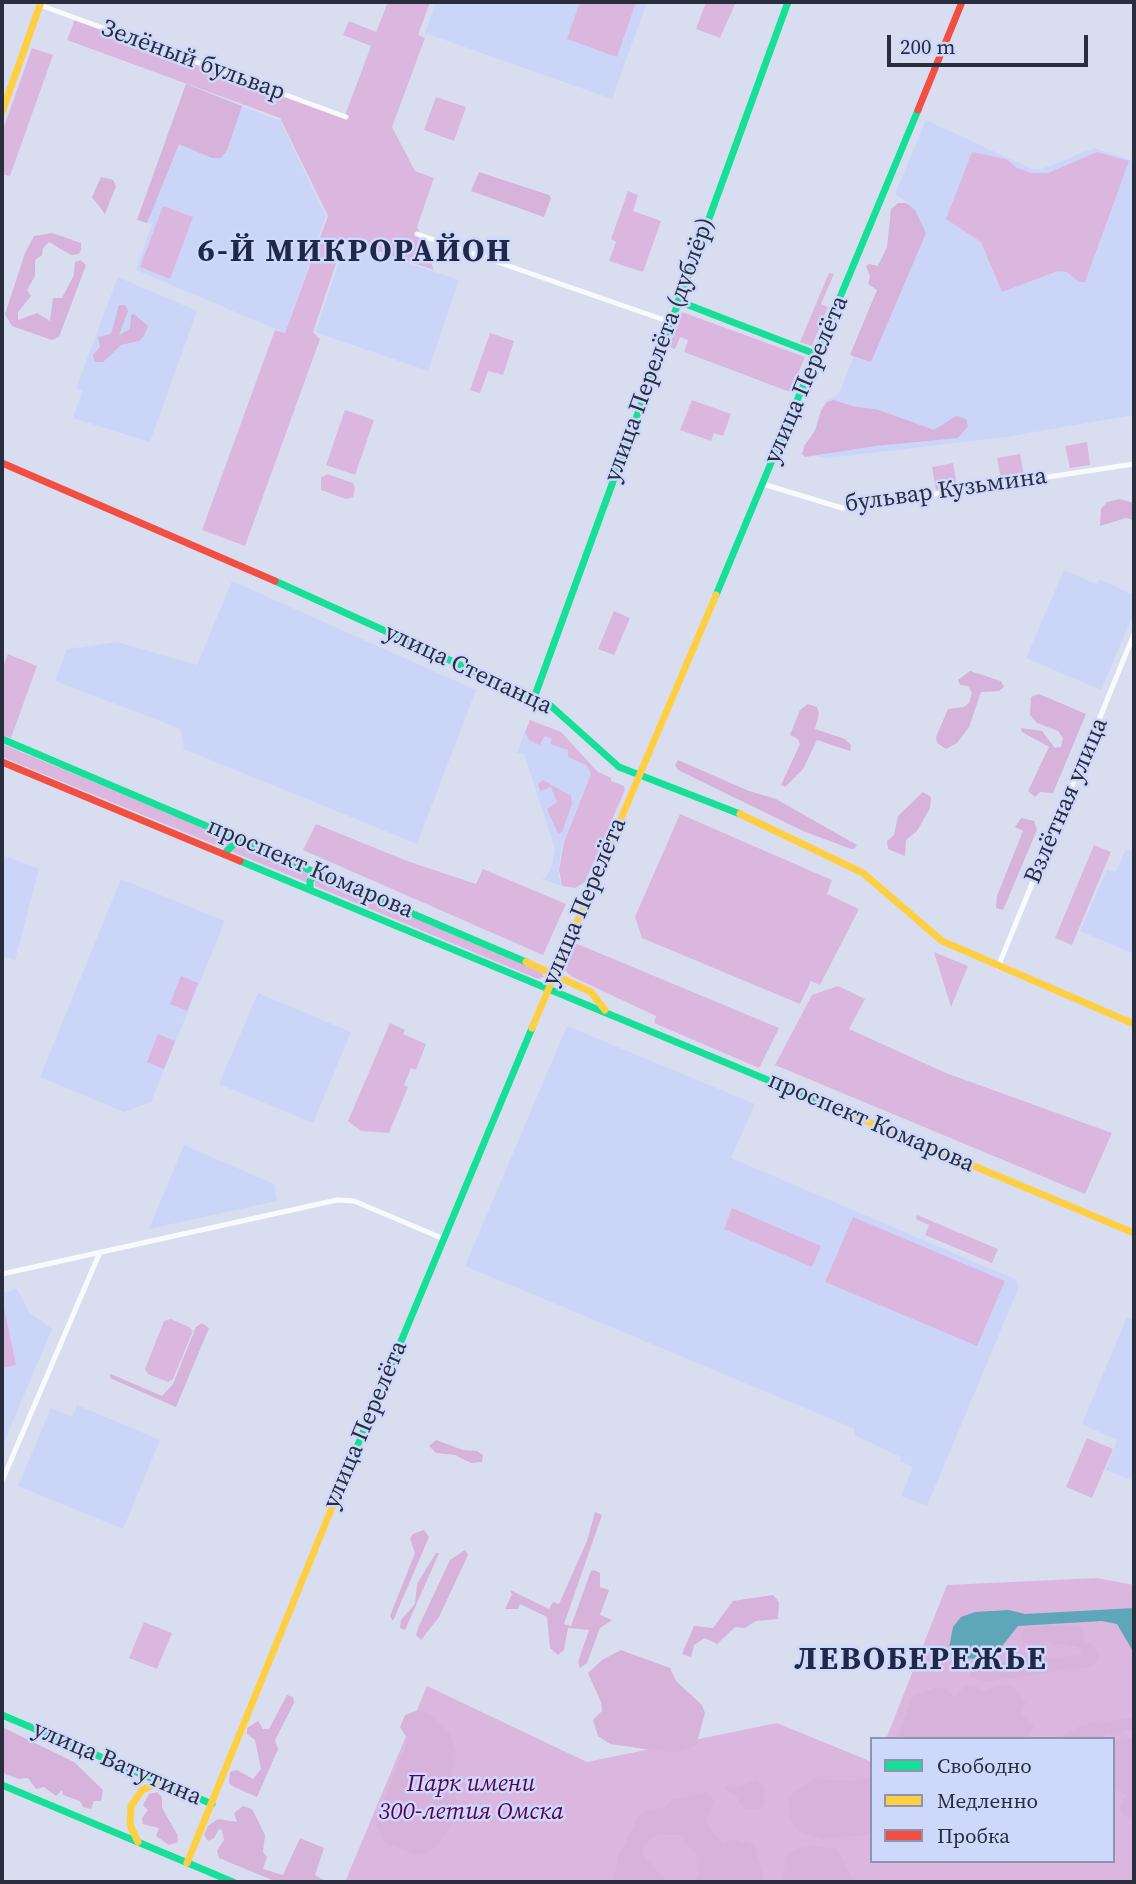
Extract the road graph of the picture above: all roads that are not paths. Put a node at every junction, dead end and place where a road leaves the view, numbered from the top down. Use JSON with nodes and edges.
{"nodes":[{"id":1,"x":788,"y":2,"type":"edge"},
{"id":2,"x":962,"y":2,"type":"edge"},
{"id":3,"x":40,"y":3,"type":"edge"},
{"id":4,"x":2,"y":112,"type":"edge"},
{"id":5,"x":346,"y":117,"type":"dead end"},
{"id":6,"x":417,"y":234,"type":"dead end"},
{"id":7,"x":678,"y":301,"type":"junction"},
{"id":8,"x":670,"y":323,"type":"junction"},
{"id":9,"x":818,"y":355,"type":"junction"},
{"id":10,"x":2,"y":463,"type":"edge"},
{"id":11,"x":1133,"y":466,"type":"edge"},
{"id":12,"x":763,"y":484,"type":"junction"},
{"id":13,"x":1134,"y":634,"type":"edge"},
{"id":14,"x":534,"y":698,"type":"junction"},
{"id":15,"x":2,"y":740,"type":"edge"},
{"id":16,"x":2,"y":762,"type":"edge"},
{"id":17,"x":640,"y":775,"type":"junction"},
{"id":18,"x":232,"y":836,"type":"junction"},
{"id":19,"x":224,"y":854,"type":"junction"},
{"id":20,"x":318,"y":872,"type":"junction"},
{"id":21,"x":310,"y":890,"type":"junction"},
{"id":22,"x":998,"y":967,"type":"junction"},
{"id":23,"x":554,"y":974,"type":"junction"},
{"id":24,"x":548,"y":989,"type":"junction"},
{"id":25,"x":608,"y":1013,"type":"junction"},
{"id":26,"x":1134,"y":1024,"type":"edge"},
{"id":27,"x":1134,"y":1233,"type":"edge"},
{"id":28,"x":444,"y":1239,"type":"junction"},
{"id":29,"x":100,"y":1252,"type":"junction"},
{"id":30,"x":2,"y":1274,"type":"edge"},
{"id":31,"x":2,"y":1481,"type":"edge"},
{"id":32,"x":2,"y":1715,"type":"edge"},
{"id":33,"x":160,"y":1782,"type":"junction"},
{"id":34,"x":2,"y":1785,"type":"edge"},
{"id":35,"x":212,"y":1804,"type":"junction"},
{"id":36,"x":138,"y":1842,"type":"junction"},
{"id":37,"x":187,"y":1863,"type":"junction"},
{"id":38,"x":233,"y":1882,"type":"edge"}],
"edges":[{"from":1,"to":7,"type":"main road","name":"улица Перелёта (дублёр)"},
{"from":2,"to":9,"type":"main road","name":"улица Перелёта"},
{"from":3,"to":4,"type":"main road"},
{"from":3,"to":5,"type":"street","name":"Зелёный бульвар"},
{"from":6,"to":8,"type":"street"},
{"from":7,"to":8,"type":"main road","name":"улица Перелёта (дублёр)"},
{"from":7,"to":9,"type":"main road"},
{"from":8,"to":14,"type":"main road","name":"улица Перелёта (дублёр)"},
{"from":9,"to":12,"type":"main road","name":"улица Перелёта"},
{"from":10,"to":14,"type":"main road","name":"улица Степанца"},
{"from":11,"to":12,"type":"street","name":"бульвар Кузьмина"},
{"from":12,"to":17,"type":"main road","name":"улица Перелёта"},
{"from":13,"to":22,"type":"street","name":"Взлётная улица"},
{"from":14,"to":17,"type":"main road","name":"улица Степанца"},
{"from":15,"to":18,"type":"main road","name":"проспект Комарова"},
{"from":16,"to":19,"type":"main road","name":"проспект Комарова"},
{"from":17,"to":22,"type":"main road","name":"улица Степанца"},
{"from":17,"to":23,"type":"main road","name":"улица Перелёта"},
{"from":18,"to":19,"type":"main road"},
{"from":18,"to":20,"type":"main road","name":"проспект Комарова"},
{"from":19,"to":21,"type":"main road","name":"проспект Комарова"},
{"from":20,"to":21,"type":"main road"},
{"from":20,"to":23,"type":"main road","name":"проспект Комарова"},
{"from":21,"to":24,"type":"main road","name":"проспект Комарова"},
{"from":22,"to":26,"type":"main road","name":"улица Степанца"},
{"from":23,"to":24,"type":"main road","name":"улица Перелёта"},
{"from":23,"to":25,"type":"main road","name":"проспект Комарова"},
{"from":24,"to":25,"type":"main road","name":"проспект Комарова"},
{"from":24,"to":28,"type":"main road","name":"улица Перелёта"},
{"from":25,"to":27,"type":"main road","name":"проспект Комарова"},
{"from":28,"to":29,"type":"street"},
{"from":28,"to":35,"type":"main road","name":"улица Перелёта"},
{"from":29,"to":30,"type":"street"},
{"from":29,"to":31,"type":"street"},
{"from":32,"to":33,"type":"main road","name":"улица Ватутина"},
{"from":33,"to":35,"type":"main road","name":"улица Ватутина"},
{"from":33,"to":36,"type":"main road"},
{"from":34,"to":36,"type":"main road"},
{"from":35,"to":37,"type":"main road","name":"улица Ватутина"},
{"from":36,"to":37,"type":"main road"},
{"from":37,"to":38,"type":"main road"}]}
